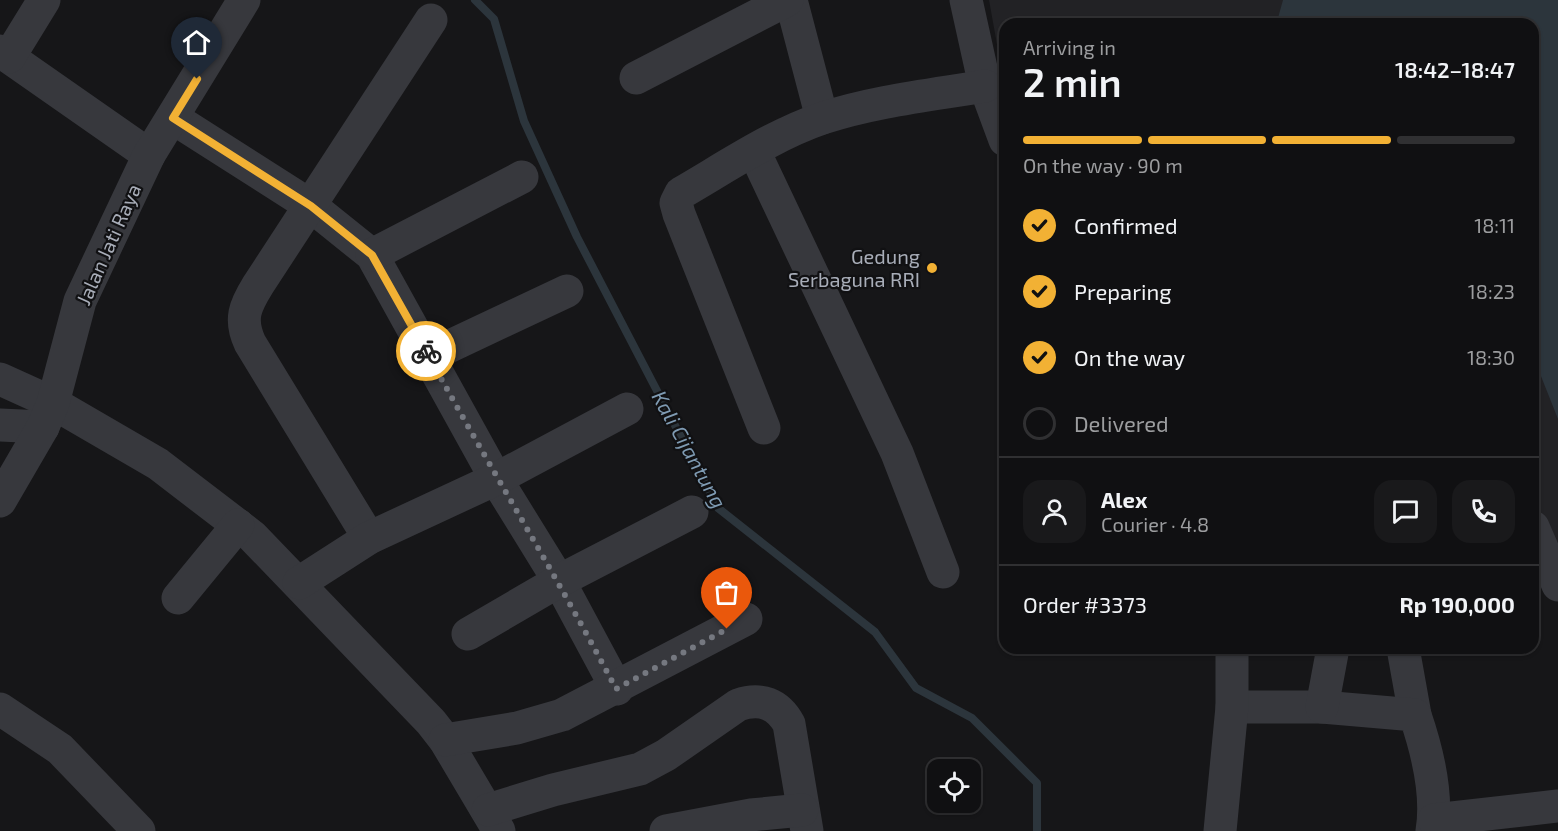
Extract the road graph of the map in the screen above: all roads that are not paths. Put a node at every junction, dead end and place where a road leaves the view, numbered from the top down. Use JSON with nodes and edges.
{"nodes":[{"id":1,"x":44,"y":0,"type":"edge"},
{"id":2,"x":244,"y":0,"type":"edge"},
{"id":3,"x":789,"y":0,"type":"edge"},
{"id":4,"x":966,"y":0,"type":"edge"},
{"id":5,"x":431,"y":20,"type":"dead end"},
{"id":6,"x":5,"y":54,"type":"edge"},
{"id":7,"x":636,"y":78,"type":"dead end"},
{"id":8,"x":985,"y":86,"type":"junction"},
{"id":9,"x":173,"y":118,"type":"junction"},
{"id":10,"x":822,"y":118,"type":"junction"},
{"id":11,"x":999,"y":124,"type":"edge"},
{"id":12,"x":754,"y":151,"type":"junction"},
{"id":13,"x":149,"y":155,"type":"junction"},
{"id":14,"x":522,"y":177,"type":"dead end"},
{"id":15,"x":311,"y":206,"type":"junction"},
{"id":16,"x":372,"y":255,"type":"junction"},
{"id":17,"x":567,"y":291,"type":"dead end"},
{"id":18,"x":429,"y":356,"type":"junction"},
{"id":19,"x":0,"y":379,"type":"edge"},
{"id":20,"x":627,"y":409,"type":"dead end"},
{"id":21,"x":48,"y":415,"type":"junction"},
{"id":22,"x":0,"y":425,"type":"edge"},
{"id":23,"x":764,"y":428,"type":"dead end"},
{"id":24,"x":496,"y":478,"type":"junction"},
{"id":25,"x":0,"y":501,"type":"edge"},
{"id":26,"x":692,"y":512,"type":"dead end"},
{"id":27,"x":238,"y":525,"type":"junction"},
{"id":28,"x":369,"y":538,"type":"junction"},
{"id":29,"x":1539,"y":541,"type":"edge"},
{"id":30,"x":944,"y":572,"type":"dead end"},
{"id":31,"x":559,"y":581,"type":"junction"},
{"id":32,"x":300,"y":583,"type":"junction"},
{"id":33,"x":1558,"y":585,"type":"edge"},
{"id":34,"x":178,"y":598,"type":"dead end"},
{"id":35,"x":746,"y":620,"type":"dead end"},
{"id":36,"x":468,"y":634,"type":"dead end"},
{"id":37,"x":1232,"y":654,"type":"edge"},
{"id":38,"x":1332,"y":654,"type":"edge"},
{"id":39,"x":1404,"y":654,"type":"edge"},
{"id":40,"x":616,"y":689,"type":"junction"},
{"id":41,"x":1232,"y":706,"type":"junction"},
{"id":42,"x":1322,"y":707,"type":"junction"},
{"id":43,"x":0,"y":709,"type":"edge"},
{"id":44,"x":1415,"y":715,"type":"junction"},
{"id":45,"x":445,"y":740,"type":"junction"},
{"id":46,"x":1558,"y":806,"type":"edge"},
{"id":47,"x":494,"y":821,"type":"edge"},
{"id":48,"x":805,"y":821,"type":"edge"},
{"id":49,"x":1433,"y":826,"type":"edge"},
{"id":50,"x":678,"y":830,"type":"edge"},
{"id":51,"x":139,"y":831,"type":"edge"},
{"id":52,"x":1220,"y":831,"type":"edge"}],
"edges":[{"from":1,"to":6,"type":"street"},
{"from":2,"to":9,"type":"street","name":"Jalan Jati Raya"},
{"from":3,"to":7,"type":"street"},
{"from":3,"to":10,"type":"street"},
{"from":4,"to":8,"type":"street"},
{"from":5,"to":15,"type":"street"},
{"from":6,"to":13,"type":"street"},
{"from":8,"to":10,"type":"street"},
{"from":8,"to":11,"type":"street"},
{"from":9,"to":13,"type":"street","name":"Jalan Jati Raya"},
{"from":9,"to":15,"type":"street"},
{"from":10,"to":12,"type":"street"},
{"from":12,"to":23,"type":"street"},
{"from":12,"to":30,"type":"street"},
{"from":13,"to":21,"type":"street","name":"Jalan Jati Raya"},
{"from":14,"to":16,"type":"street"},
{"from":15,"to":16,"type":"street"},
{"from":15,"to":28,"type":"street"},
{"from":16,"to":18,"type":"street"},
{"from":17,"to":18,"type":"street"},
{"from":18,"to":24,"type":"street"},
{"from":19,"to":21,"type":"street"},
{"from":20,"to":24,"type":"street"},
{"from":21,"to":22,"type":"street"},
{"from":21,"to":25,"type":"street","name":"Jalan Jati Raya"},
{"from":21,"to":27,"type":"street"},
{"from":24,"to":28,"type":"street"},
{"from":24,"to":31,"type":"street"},
{"from":26,"to":31,"type":"street"},
{"from":27,"to":32,"type":"street"},
{"from":27,"to":34,"type":"street"},
{"from":28,"to":32,"type":"street"},
{"from":29,"to":33,"type":"street"},
{"from":31,"to":36,"type":"street"},
{"from":31,"to":40,"type":"street"},
{"from":32,"to":45,"type":"street"},
{"from":35,"to":40,"type":"street"},
{"from":37,"to":41,"type":"street"},
{"from":38,"to":42,"type":"street"},
{"from":39,"to":44,"type":"street"},
{"from":40,"to":45,"type":"street"},
{"from":41,"to":42,"type":"street"},
{"from":41,"to":52,"type":"street"},
{"from":42,"to":44,"type":"street"},
{"from":43,"to":51,"type":"street"},
{"from":44,"to":49,"type":"street"},
{"from":45,"to":47,"type":"street"},
{"from":46,"to":49,"type":"street"},
{"from":47,"to":48,"type":"street"},
{"from":48,"to":50,"type":"street"}]}
